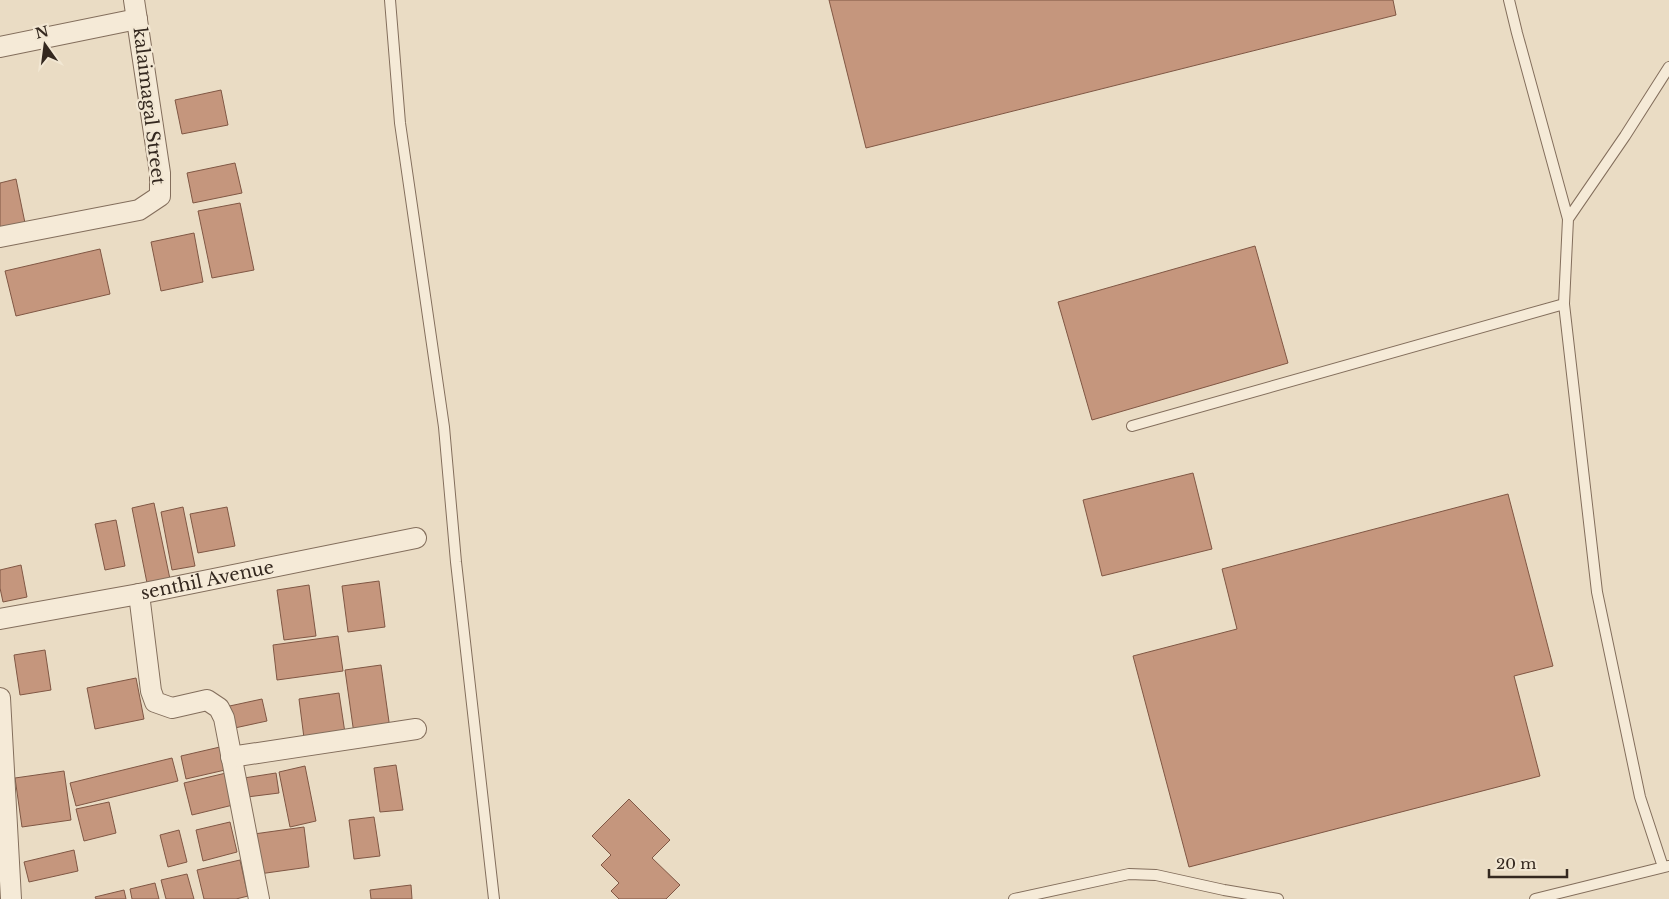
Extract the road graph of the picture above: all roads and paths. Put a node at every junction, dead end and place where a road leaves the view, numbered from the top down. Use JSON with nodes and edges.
{"nodes":[{"id":1,"x":390,"y":0,"type":"edge"},
{"id":2,"x":1509,"y":0,"type":"edge"},
{"id":3,"x":136,"y":9,"type":"edge"},
{"id":4,"x":0,"y":47,"type":"edge"},
{"id":5,"x":1669,"y":67,"type":"edge"},
{"id":6,"x":1568,"y":219,"type":"junction"},
{"id":7,"x":0,"y":237,"type":"edge"},
{"id":8,"x":1564,"y":304,"type":"junction"},
{"id":9,"x":1132,"y":426,"type":"dead end"},
{"id":10,"x":416,"y":538,"type":"dead end"},
{"id":11,"x":139,"y":594,"type":"junction"},
{"id":12,"x":0,"y":619,"type":"edge"},
{"id":13,"x":0,"y":698,"type":"edge"},
{"id":14,"x":416,"y":729,"type":"dead end"},
{"id":15,"x":231,"y":758,"type":"junction"},
{"id":16,"x":1666,"y":866,"type":"edge"},
{"id":17,"x":11,"y":899,"type":"edge"},
{"id":18,"x":259,"y":899,"type":"edge"},
{"id":19,"x":494,"y":899,"type":"edge"},
{"id":20,"x":1014,"y":899,"type":"edge"},
{"id":21,"x":1278,"y":899,"type":"edge"},
{"id":22,"x":1535,"y":899,"type":"edge"}],
"edges":[{"from":1,"to":19,"type":"lane"},
{"from":2,"to":6,"type":"lane"},
{"from":3,"to":4,"type":"street"},
{"from":3,"to":7,"type":"street","name":"kalaimagal Street"},
{"from":5,"to":6,"type":"lane"},
{"from":6,"to":8,"type":"lane"},
{"from":8,"to":9,"type":"lane"},
{"from":8,"to":16,"type":"lane"},
{"from":10,"to":11,"type":"street","name":"senthil Avenue"},
{"from":11,"to":12,"type":"street","name":"senthil Avenue"},
{"from":11,"to":15,"type":"street"},
{"from":13,"to":17,"type":"street"},
{"from":14,"to":15,"type":"street"},
{"from":15,"to":18,"type":"street"},
{"from":16,"to":22,"type":"lane"},
{"from":20,"to":21,"type":"lane"}]}
